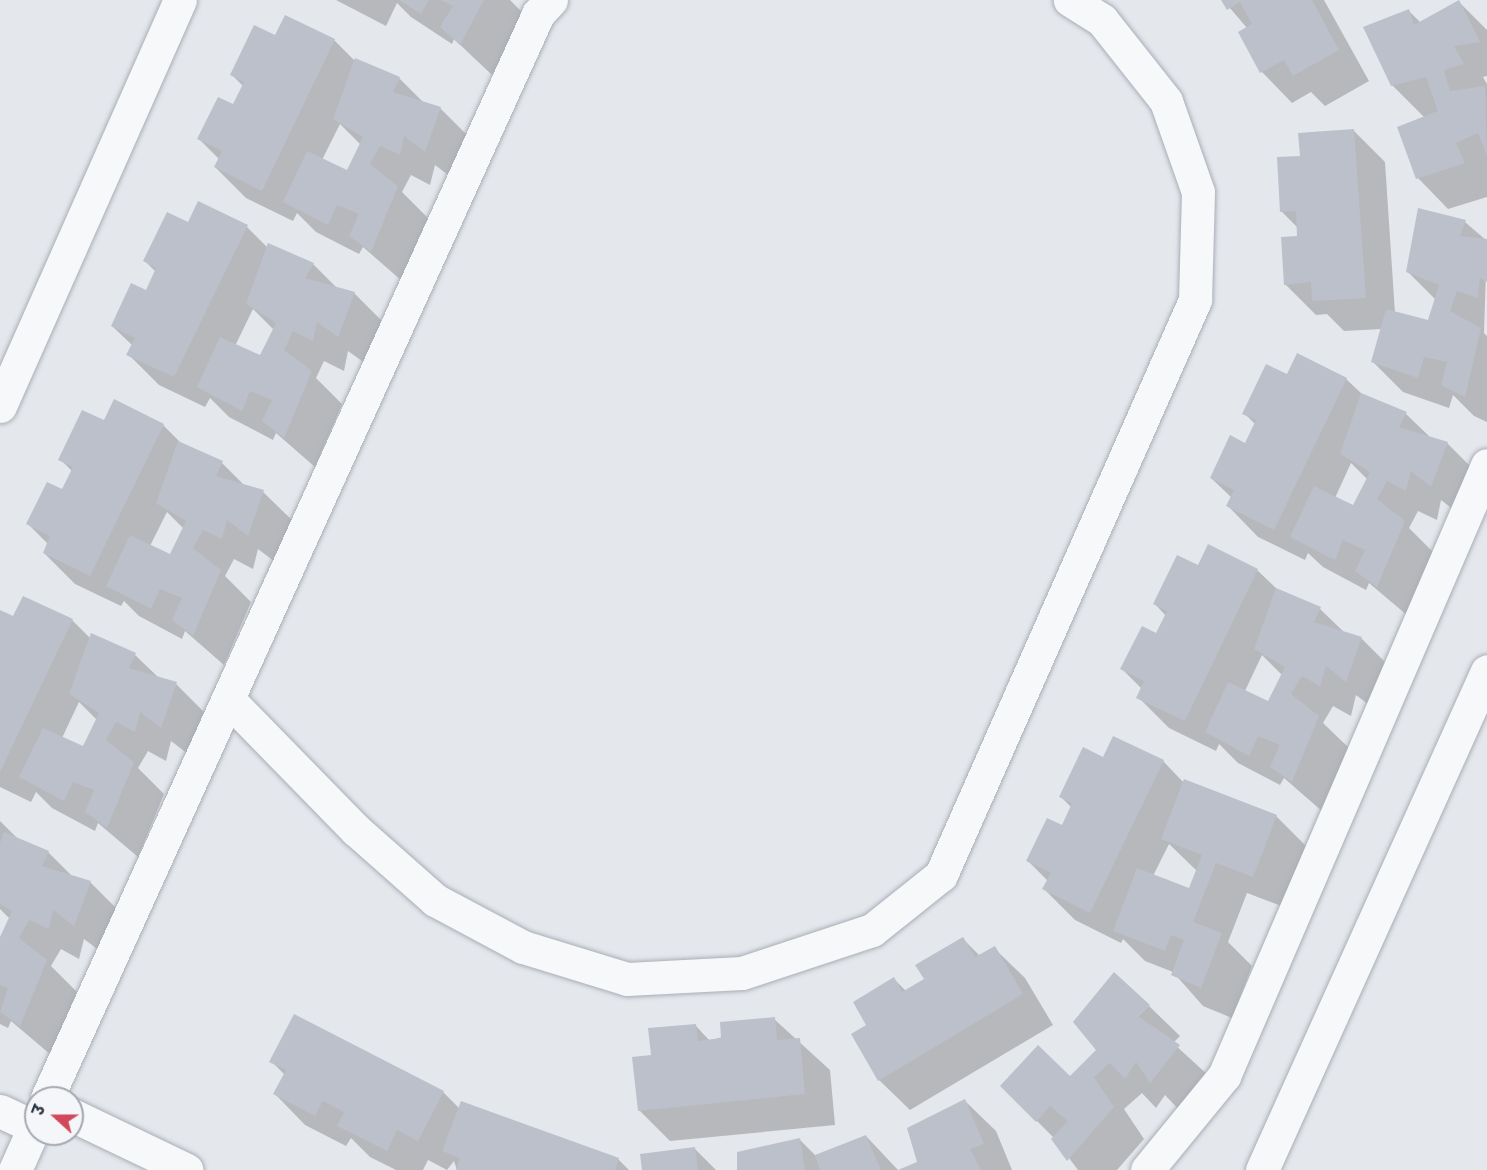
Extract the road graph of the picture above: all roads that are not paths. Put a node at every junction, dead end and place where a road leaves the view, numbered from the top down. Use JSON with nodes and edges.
{"nodes":[{"id":1,"x":180,"y":0,"type":"edge"},
{"id":2,"x":551,"y":0,"type":"edge"},
{"id":3,"x":1070,"y":0,"type":"edge"},
{"id":4,"x":0,"y":406,"type":"edge"},
{"id":5,"x":1487,"y":465,"type":"edge"},
{"id":6,"x":1487,"y":671,"type":"edge"},
{"id":7,"x":228,"y":699,"type":"junction"},
{"id":8,"x":52,"y":1086,"type":"edge"},
{"id":9,"x":0,"y":1111,"type":"edge"},
{"id":10,"x":24,"y":1121,"type":"edge"},
{"id":11,"x":84,"y":1121,"type":"edge"},
{"id":12,"x":26,"y":1146,"type":"edge"},
{"id":13,"x":1271,"y":1167,"type":"edge"},
{"id":14,"x":15,"y":1170,"type":"edge"},
{"id":15,"x":187,"y":1170,"type":"edge"},
{"id":16,"x":1147,"y":1170,"type":"edge"}],
"edges":[{"from":1,"to":4,"type":"street"},
{"from":2,"to":7,"type":"street"},
{"from":3,"to":7,"type":"street"},
{"from":5,"to":16,"type":"street"},
{"from":6,"to":13,"type":"street"},
{"from":7,"to":8,"type":"street"},
{"from":9,"to":10,"type":"street"},
{"from":11,"to":15,"type":"street"},
{"from":12,"to":14,"type":"street"}]}
